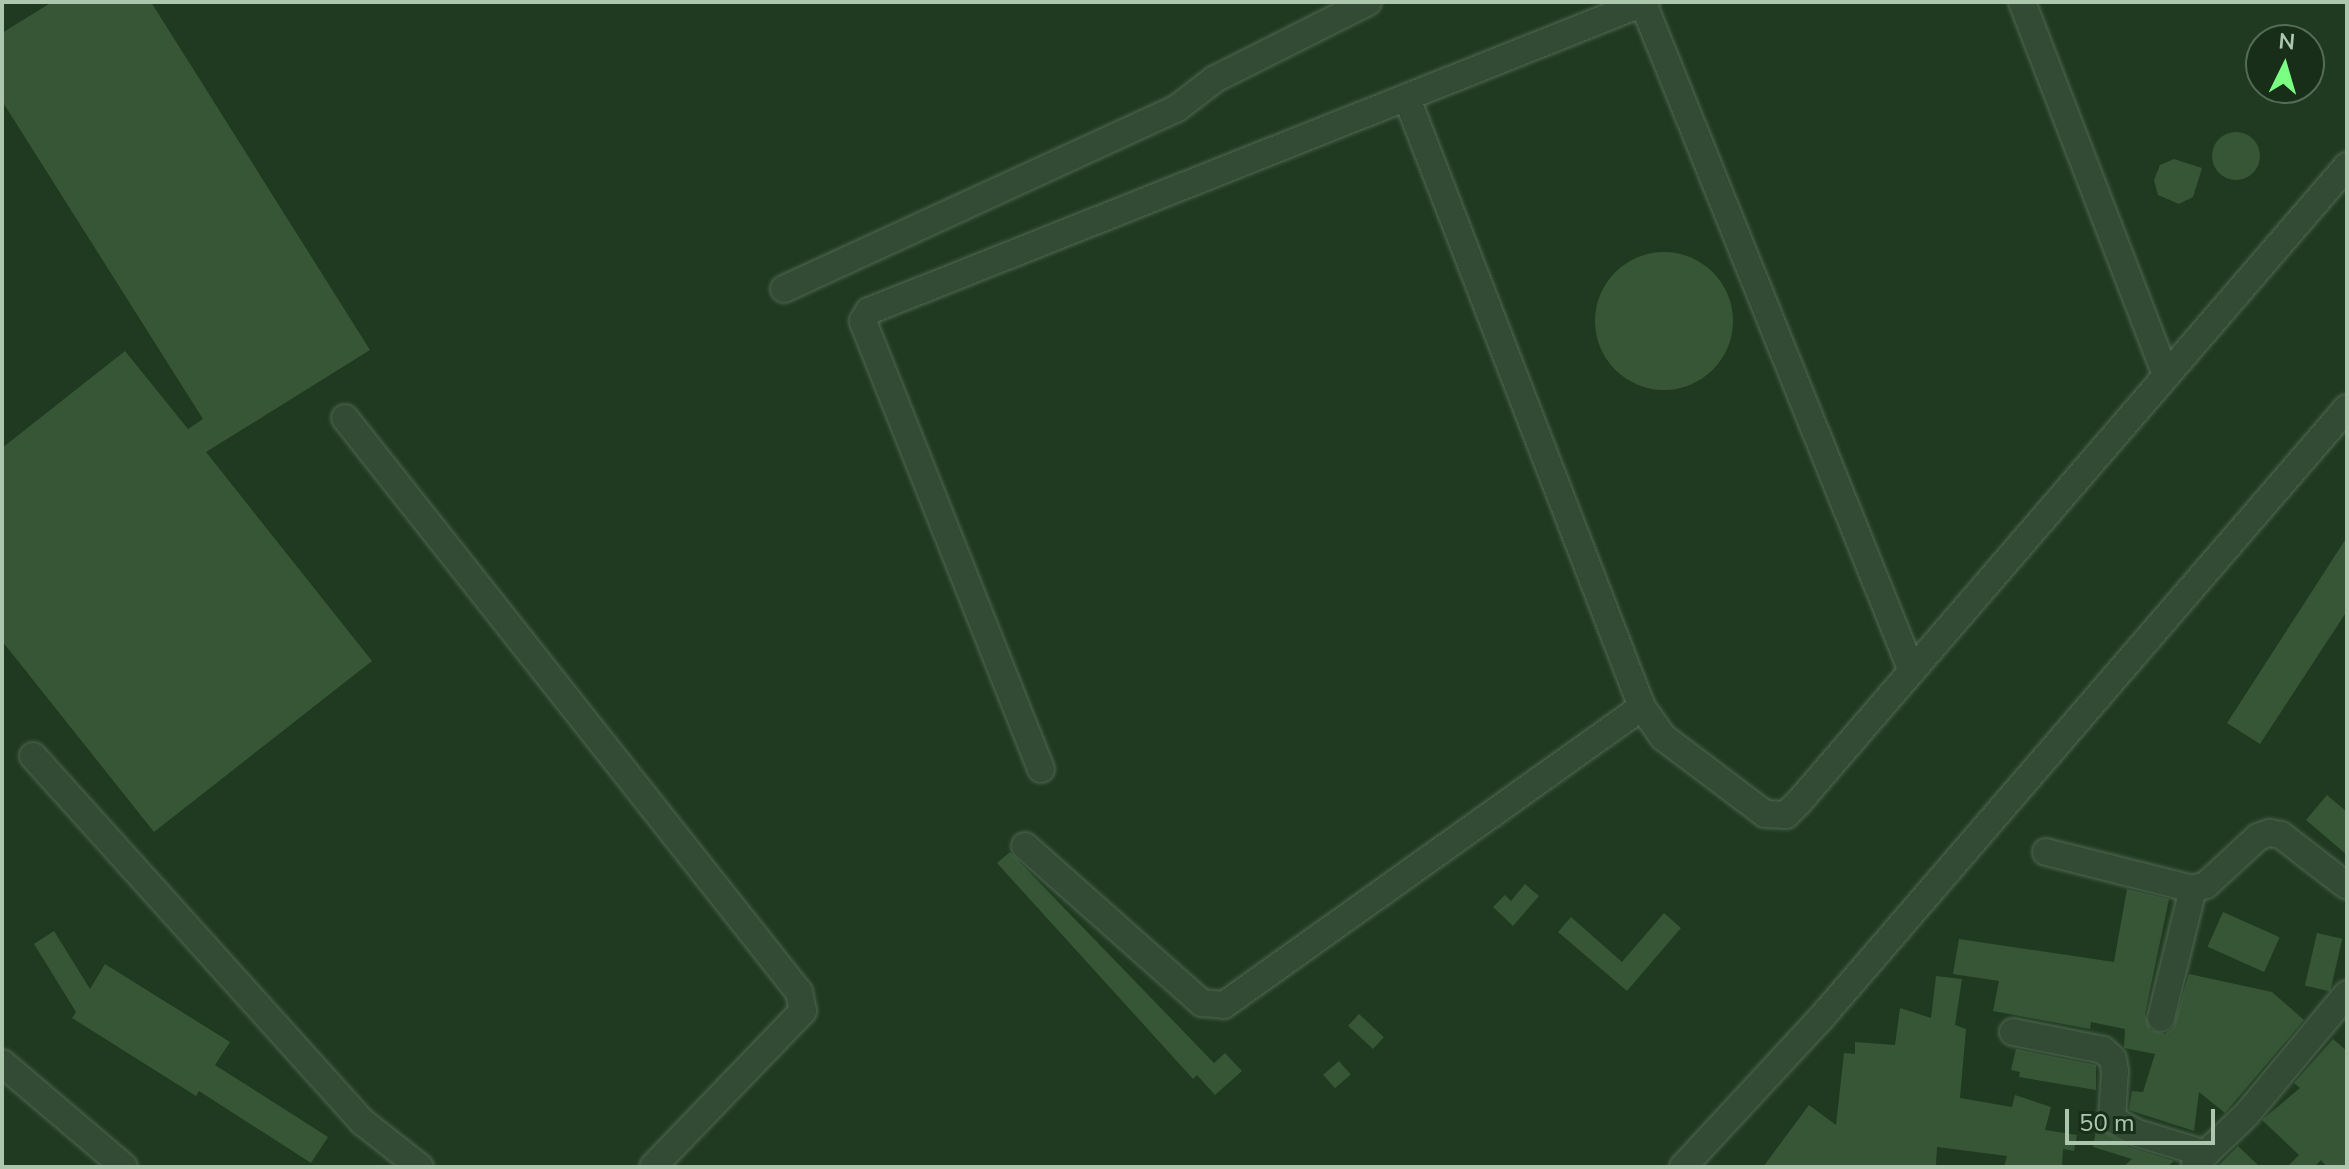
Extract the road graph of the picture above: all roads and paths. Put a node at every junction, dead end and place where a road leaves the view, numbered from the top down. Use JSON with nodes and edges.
{"nodes":[{"id":1,"x":1368,"y":2,"type":"edge"},
{"id":2,"x":2022,"y":2,"type":"edge"},
{"id":3,"x":1645,"y":3,"type":"edge"},
{"id":4,"x":1408,"y":101,"type":"junction"},
{"id":5,"x":2347,"y":166,"type":"edge"},
{"id":6,"x":784,"y":289,"type":"dead end"},
{"id":7,"x":2166,"y":375,"type":"junction"},
{"id":8,"x":2347,"y":408,"type":"edge"},
{"id":9,"x":345,"y":418,"type":"dead end"},
{"id":10,"x":1912,"y":671,"type":"junction"},
{"id":11,"x":1642,"y":707,"type":"junction"},
{"id":12,"x":33,"y":756,"type":"dead end"},
{"id":13,"x":1041,"y":769,"type":"dead end"},
{"id":14,"x":1025,"y":846,"type":"dead end"},
{"id":15,"x":2046,"y":852,"type":"dead end"},
{"id":16,"x":2347,"y":886,"type":"edge"},
{"id":17,"x":2193,"y":889,"type":"junction"},
{"id":18,"x":2347,"y":994,"type":"edge"},
{"id":19,"x":2161,"y":1018,"type":"dead end"},
{"id":20,"x":2013,"y":1032,"type":"dead end"},
{"id":21,"x":2,"y":1063,"type":"edge"},
{"id":22,"x":2199,"y":1160,"type":"edge"},
{"id":23,"x":124,"y":1167,"type":"edge"},
{"id":24,"x":420,"y":1167,"type":"edge"},
{"id":25,"x":653,"y":1167,"type":"edge"},
{"id":26,"x":1683,"y":1167,"type":"edge"}],
"edges":[{"from":1,"to":6,"type":"street"},
{"from":2,"to":7,"type":"street"},
{"from":3,"to":4,"type":"street"},
{"from":3,"to":10,"type":"street"},
{"from":4,"to":11,"type":"street"},
{"from":4,"to":13,"type":"street"},
{"from":5,"to":7,"type":"street"},
{"from":7,"to":10,"type":"street"},
{"from":8,"to":26,"type":"street"},
{"from":9,"to":25,"type":"street"},
{"from":10,"to":11,"type":"street"},
{"from":11,"to":14,"type":"street"},
{"from":12,"to":24,"type":"street"},
{"from":15,"to":17,"type":"street"},
{"from":16,"to":17,"type":"street"},
{"from":17,"to":19,"type":"street"},
{"from":18,"to":22,"type":"street"},
{"from":20,"to":22,"type":"street"},
{"from":21,"to":23,"type":"street"}]}
